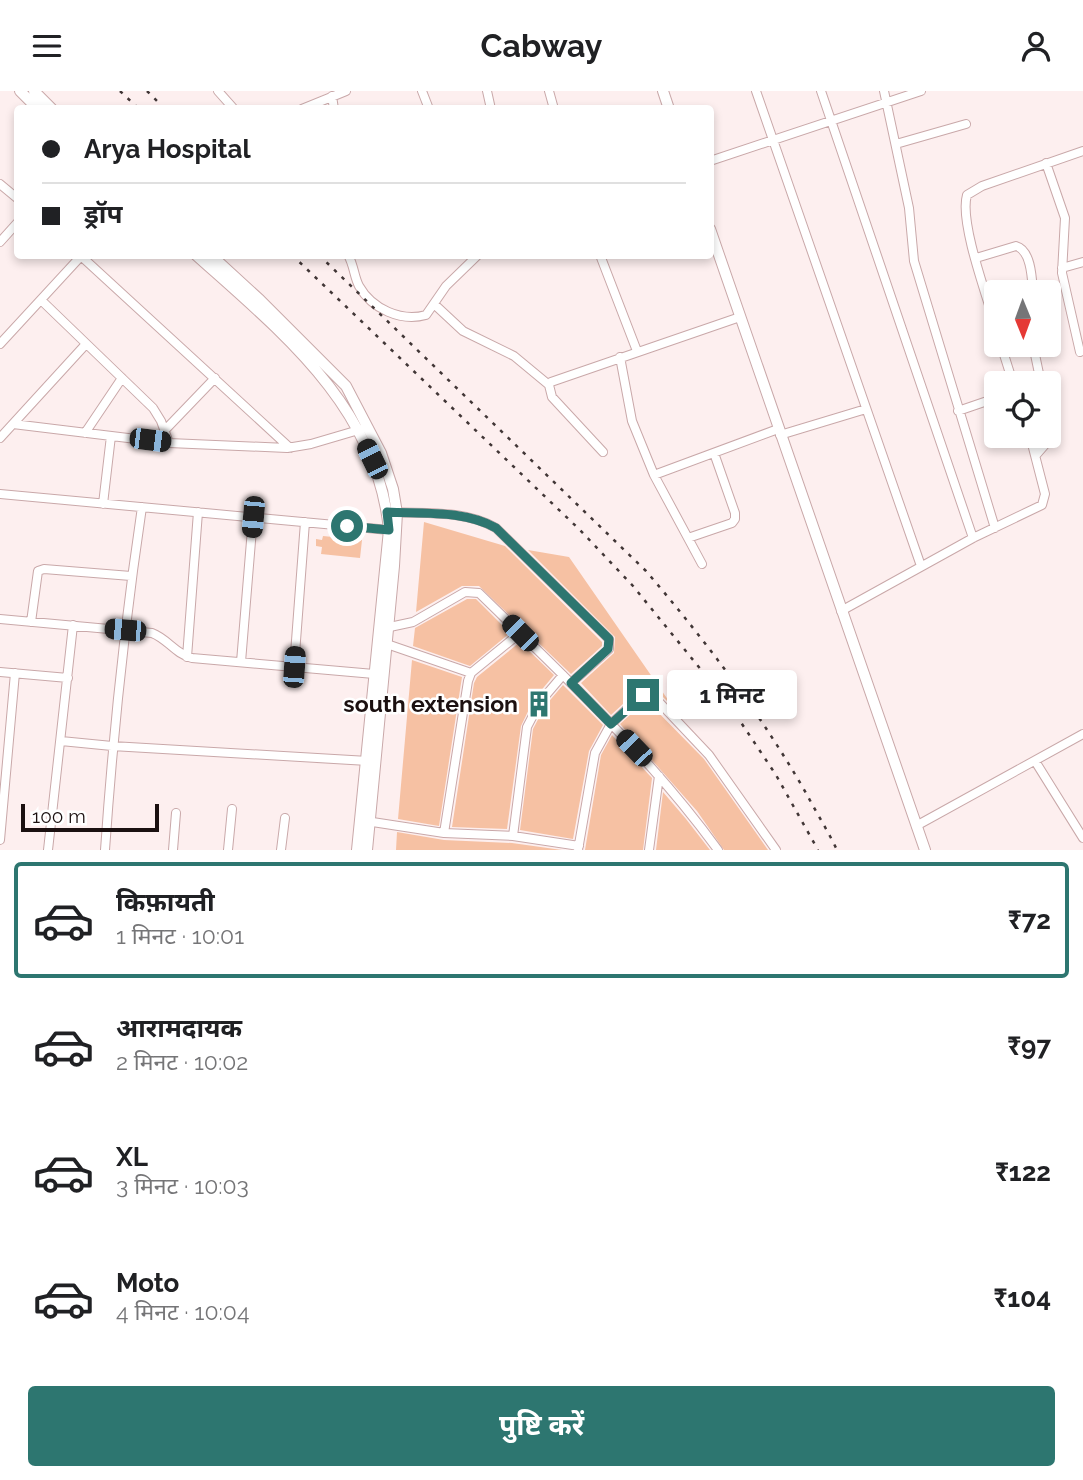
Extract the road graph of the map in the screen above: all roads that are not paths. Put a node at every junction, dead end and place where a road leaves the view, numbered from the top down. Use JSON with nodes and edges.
{"nodes":[{"id":1,"x":20,"y":91,"type":"edge"},
{"id":2,"x":34,"y":91,"type":"edge"},
{"id":3,"x":218,"y":91,"type":"edge"},
{"id":4,"x":346,"y":91,"type":"edge"},
{"id":5,"x":756,"y":91,"type":"edge"},
{"id":6,"x":821,"y":91,"type":"edge"},
{"id":7,"x":884,"y":91,"type":"edge"},
{"id":8,"x":921,"y":91,"type":"edge"},
{"id":9,"x":332,"y":96,"type":"junction"},
{"id":10,"x":886,"y":103,"type":"junction"},
{"id":11,"x":34,"y":105,"type":"edge"},
{"id":12,"x":48,"y":105,"type":"edge"},
{"id":13,"x":230,"y":105,"type":"edge"},
{"id":14,"x":311,"y":105,"type":"edge"},
{"id":15,"x":333,"y":105,"type":"edge"},
{"id":16,"x":831,"y":123,"type":"junction"},
{"id":17,"x":966,"y":124,"type":"dead end"},
{"id":18,"x":773,"y":142,"type":"junction"},
{"id":19,"x":896,"y":144,"type":"junction"},
{"id":20,"x":1083,"y":151,"type":"edge"},
{"id":21,"x":714,"y":161,"type":"edge"},
{"id":22,"x":1046,"y":163,"type":"junction"},
{"id":23,"x":0,"y":184,"type":"edge"},
{"id":24,"x":14,"y":196,"type":"edge"},
{"id":25,"x":14,"y":226,"type":"edge"},
{"id":26,"x":714,"y":241,"type":"edge"},
{"id":27,"x":0,"y":242,"type":"edge"},
{"id":28,"x":976,"y":258,"type":"junction"},
{"id":29,"x":79,"y":259,"type":"edge"},
{"id":30,"x":85,"y":259,"type":"edge"},
{"id":31,"x":200,"y":259,"type":"edge"},
{"id":32,"x":215,"y":259,"type":"edge"},
{"id":33,"x":350,"y":259,"type":"edge"},
{"id":34,"x":474,"y":259,"type":"edge"},
{"id":35,"x":602,"y":259,"type":"edge"},
{"id":36,"x":1083,"y":263,"type":"edge"},
{"id":37,"x":1062,"y":268,"type":"junction"},
{"id":38,"x":1031,"y":280,"type":"edge"},
{"id":39,"x":984,"y":286,"type":"edge"},
{"id":40,"x":41,"y":300,"type":"junction"},
{"id":41,"x":434,"y":304,"type":"junction"},
{"id":42,"x":740,"y":317,"type":"junction"},
{"id":43,"x":0,"y":344,"type":"edge"},
{"id":44,"x":86,"y":344,"type":"junction"},
{"id":45,"x":637,"y":351,"type":"junction"},
{"id":46,"x":1080,"y":352,"type":"dead end"},
{"id":47,"x":620,"y":357,"type":"junction"},
{"id":48,"x":122,"y":378,"type":"junction"},
{"id":49,"x":215,"y":378,"type":"junction"},
{"id":50,"x":549,"y":385,"type":"junction"},
{"id":51,"x":984,"y":402,"type":"edge"},
{"id":52,"x":866,"y":409,"type":"junction"},
{"id":53,"x":958,"y":411,"type":"junction"},
{"id":54,"x":13,"y":424,"type":"junction"},
{"id":55,"x":363,"y":429,"type":"junction"},
{"id":56,"x":164,"y":431,"type":"junction"},
{"id":57,"x":779,"y":432,"type":"junction"},
{"id":58,"x":85,"y":433,"type":"junction"},
{"id":59,"x":111,"y":436,"type":"junction"},
{"id":60,"x":0,"y":438,"type":"edge"},
{"id":61,"x":169,"y":443,"type":"junction"},
{"id":62,"x":290,"y":448,"type":"junction"},
{"id":63,"x":1034,"y":448,"type":"edge"},
{"id":64,"x":1042,"y":448,"type":"edge"},
{"id":65,"x":603,"y":452,"type":"dead end"},
{"id":66,"x":714,"y":453,"type":"junction"},
{"id":67,"x":1036,"y":455,"type":"junction"},
{"id":68,"x":654,"y":475,"type":"junction"},
{"id":69,"x":0,"y":494,"type":"edge"},
{"id":70,"x":103,"y":504,"type":"junction"},
{"id":71,"x":142,"y":507,"type":"junction"},
{"id":72,"x":198,"y":512,"type":"junction"},
{"id":73,"x":392,"y":512,"type":"junction"},
{"id":74,"x":253,"y":517,"type":"junction"},
{"id":75,"x":305,"y":522,"type":"junction"},
{"id":76,"x":995,"y":528,"type":"junction"},
{"id":77,"x":389,"y":530,"type":"junction"},
{"id":78,"x":688,"y":538,"type":"junction"},
{"id":79,"x":973,"y":538,"type":"junction"},
{"id":80,"x":702,"y":564,"type":"dead end"},
{"id":81,"x":921,"y":566,"type":"junction"},
{"id":82,"x":131,"y":576,"type":"junction"},
{"id":83,"x":841,"y":611,"type":"junction"},
{"id":84,"x":0,"y":619,"type":"edge"},
{"id":85,"x":31,"y":622,"type":"junction"},
{"id":86,"x":72,"y":625,"type":"junction"},
{"id":87,"x":125,"y":630,"type":"junction"},
{"id":88,"x":520,"y":633,"type":"junction"},
{"id":89,"x":383,"y":635,"type":"junction"},
{"id":90,"x":187,"y":657,"type":"junction"},
{"id":91,"x":240,"y":662,"type":"junction"},
{"id":92,"x":294,"y":667,"type":"junction"},
{"id":93,"x":0,"y":672,"type":"edge"},
{"id":94,"x":15,"y":673,"type":"junction"},
{"id":95,"x":471,"y":673,"type":"junction"},
{"id":96,"x":374,"y":674,"type":"junction"},
{"id":97,"x":563,"y":675,"type":"junction"},
{"id":98,"x":68,"y":678,"type":"junction"},
{"id":99,"x":571,"y":683,"type":"junction"},
{"id":100,"x":611,"y":724,"type":"junction"},
{"id":101,"x":1083,"y":734,"type":"edge"},
{"id":102,"x":61,"y":741,"type":"junction"},
{"id":103,"x":112,"y":746,"type":"junction"},
{"id":104,"x":370,"y":761,"type":"junction"},
{"id":105,"x":1035,"y":761,"type":"junction"},
{"id":106,"x":659,"y":776,"type":"junction"},
{"id":107,"x":232,"y":809,"type":"dead end"},
{"id":108,"x":176,"y":813,"type":"dead end"},
{"id":109,"x":285,"y":818,"type":"dead end"},
{"id":110,"x":365,"y":820,"type":"junction"},
{"id":111,"x":916,"y":826,"type":"junction"},
{"id":112,"x":444,"y":832,"type":"junction"},
{"id":113,"x":513,"y":836,"type":"junction"},
{"id":114,"x":1083,"y":838,"type":"edge"},
{"id":115,"x":0,"y":840,"type":"edge"},
{"id":116,"x":578,"y":848,"type":"edge"},
{"id":117,"x":48,"y":850,"type":"edge"},
{"id":118,"x":105,"y":850,"type":"edge"},
{"id":119,"x":173,"y":850,"type":"edge"},
{"id":120,"x":228,"y":850,"type":"edge"},
{"id":121,"x":281,"y":850,"type":"edge"},
{"id":122,"x":357,"y":850,"type":"edge"},
{"id":123,"x":367,"y":850,"type":"edge"},
{"id":124,"x":649,"y":850,"type":"edge"},
{"id":125,"x":718,"y":850,"type":"edge"},
{"id":126,"x":776,"y":850,"type":"edge"},
{"id":127,"x":925,"y":850,"type":"edge"}],
"edges":[{"from":1,"to":11,"type":"street"},
{"from":2,"to":12,"type":"street"},
{"from":3,"to":13,"type":"street"},
{"from":4,"to":9,"type":"street"},
{"from":5,"to":18,"type":"street"},
{"from":6,"to":16,"type":"street"},
{"from":7,"to":10,"type":"street"},
{"from":8,"to":10,"type":"street"},
{"from":9,"to":14,"type":"street"},
{"from":9,"to":15,"type":"street"},
{"from":10,"to":16,"type":"street"},
{"from":10,"to":19,"type":"street"},
{"from":16,"to":18,"type":"street"},
{"from":16,"to":79,"type":"street"},
{"from":17,"to":19,"type":"street"},
{"from":18,"to":21,"type":"street"},
{"from":18,"to":52,"type":"street"},
{"from":19,"to":53,"type":"street"},
{"from":20,"to":22,"type":"street"},
{"from":22,"to":28,"type":"street"},
{"from":22,"to":37,"type":"street"},
{"from":23,"to":24,"type":"street"},
{"from":25,"to":27,"type":"street"},
{"from":26,"to":42,"type":"street"},
{"from":28,"to":38,"type":"street"},
{"from":28,"to":39,"type":"street"},
{"from":29,"to":40,"type":"street"},
{"from":30,"to":49,"type":"street"},
{"from":31,"to":55,"type":"street"},
{"from":32,"to":55,"type":"street"},
{"from":33,"to":41,"type":"street"},
{"from":34,"to":41,"type":"street"},
{"from":35,"to":45,"type":"street"},
{"from":36,"to":37,"type":"street"},
{"from":37,"to":46,"type":"street"},
{"from":40,"to":43,"type":"street"},
{"from":40,"to":44,"type":"street"},
{"from":41,"to":50,"type":"street"},
{"from":42,"to":45,"type":"street"},
{"from":42,"to":57,"type":"street"},
{"from":44,"to":48,"type":"street"},
{"from":44,"to":54,"type":"street"},
{"from":45,"to":47,"type":"street"},
{"from":47,"to":50,"type":"street"},
{"from":47,"to":68,"type":"street"},
{"from":48,"to":56,"type":"street"},
{"from":48,"to":58,"type":"street"},
{"from":49,"to":56,"type":"street"},
{"from":49,"to":62,"type":"street"},
{"from":50,"to":65,"type":"street"},
{"from":51,"to":53,"type":"street"},
{"from":52,"to":57,"type":"street"},
{"from":52,"to":81,"type":"street"},
{"from":53,"to":76,"type":"street"},
{"from":54,"to":58,"type":"street"},
{"from":54,"to":60,"type":"street"},
{"from":55,"to":62,"type":"street"},
{"from":55,"to":73,"type":"street"},
{"from":56,"to":61,"type":"street"},
{"from":57,"to":66,"type":"street"},
{"from":57,"to":83,"type":"street"},
{"from":58,"to":59,"type":"street"},
{"from":59,"to":61,"type":"street"},
{"from":59,"to":70,"type":"street"},
{"from":61,"to":62,"type":"street"},
{"from":63,"to":67,"type":"street"},
{"from":64,"to":67,"type":"street"},
{"from":66,"to":68,"type":"street"},
{"from":66,"to":78,"type":"street"},
{"from":67,"to":76,"type":"street"},
{"from":68,"to":78,"type":"street"},
{"from":69,"to":70,"type":"street"},
{"from":70,"to":71,"type":"street"},
{"from":71,"to":72,"type":"street"},
{"from":71,"to":82,"type":"street"},
{"from":72,"to":74,"type":"street"},
{"from":72,"to":90,"type":"street"},
{"from":73,"to":77,"type":"street"},
{"from":73,"to":89,"type":"street"},
{"from":73,"to":99,"type":"street"},
{"from":74,"to":75,"type":"street"},
{"from":74,"to":91,"type":"street"},
{"from":75,"to":77,"type":"street"},
{"from":75,"to":92,"type":"street"},
{"from":76,"to":79,"type":"street"},
{"from":77,"to":89,"type":"street"},
{"from":78,"to":80,"type":"street"},
{"from":79,"to":81,"type":"street"},
{"from":81,"to":83,"type":"street"},
{"from":82,"to":85,"type":"street"},
{"from":82,"to":87,"type":"street"},
{"from":83,"to":111,"type":"street"},
{"from":84,"to":85,"type":"street"},
{"from":85,"to":86,"type":"street"},
{"from":86,"to":87,"type":"street"},
{"from":86,"to":98,"type":"street"},
{"from":87,"to":90,"type":"street"},
{"from":87,"to":103,"type":"street"},
{"from":88,"to":89,"type":"street"},
{"from":88,"to":95,"type":"street"},
{"from":88,"to":97,"type":"street"},
{"from":89,"to":95,"type":"street"},
{"from":89,"to":96,"type":"street"},
{"from":89,"to":104,"type":"street"},
{"from":90,"to":91,"type":"street"},
{"from":91,"to":92,"type":"street"},
{"from":92,"to":96,"type":"street"},
{"from":93,"to":94,"type":"street"},
{"from":94,"to":98,"type":"street"},
{"from":94,"to":115,"type":"street"},
{"from":95,"to":112,"type":"street"},
{"from":96,"to":104,"type":"street"},
{"from":97,"to":99,"type":"street"},
{"from":97,"to":113,"type":"street"},
{"from":98,"to":102,"type":"street"},
{"from":99,"to":100,"type":"street"},
{"from":100,"to":106,"type":"street"},
{"from":100,"to":116,"type":"street"},
{"from":100,"to":126,"type":"street"},
{"from":101,"to":105,"type":"street"},
{"from":102,"to":103,"type":"street"},
{"from":102,"to":117,"type":"street"},
{"from":103,"to":104,"type":"street"},
{"from":103,"to":118,"type":"street"},
{"from":104,"to":110,"type":"street"},
{"from":105,"to":111,"type":"street"},
{"from":105,"to":114,"type":"street"},
{"from":106,"to":124,"type":"street"},
{"from":106,"to":125,"type":"street"},
{"from":107,"to":120,"type":"street"},
{"from":108,"to":119,"type":"street"},
{"from":109,"to":121,"type":"street"},
{"from":110,"to":112,"type":"street"},
{"from":110,"to":122,"type":"street"},
{"from":110,"to":123,"type":"street"},
{"from":111,"to":127,"type":"street"},
{"from":112,"to":113,"type":"street"},
{"from":113,"to":116,"type":"street"}]}
